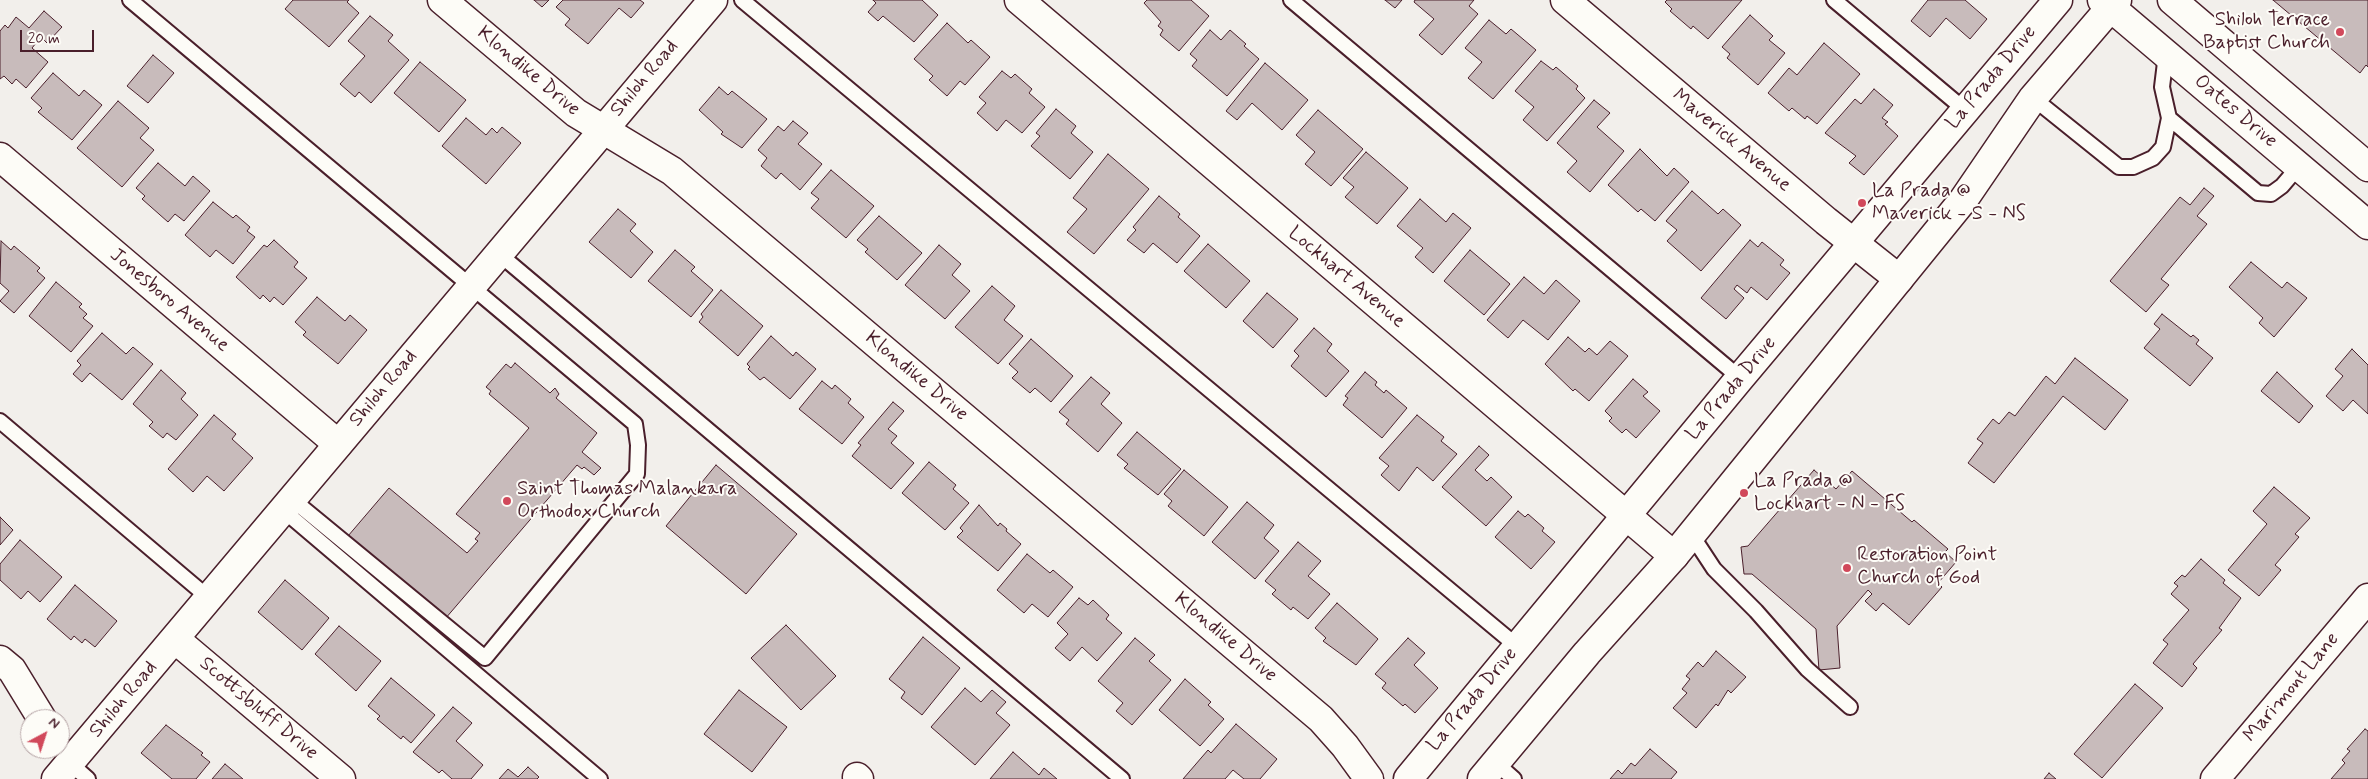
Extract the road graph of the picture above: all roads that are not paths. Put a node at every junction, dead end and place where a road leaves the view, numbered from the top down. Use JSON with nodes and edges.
{"nodes":[{"id":1,"x":130,"y":0,"type":"edge"},
{"id":2,"x":442,"y":0,"type":"edge"},
{"id":3,"x":712,"y":0,"type":"edge"},
{"id":4,"x":742,"y":0,"type":"edge"},
{"id":5,"x":1019,"y":0,"type":"edge"},
{"id":6,"x":1291,"y":0,"type":"edge"},
{"id":7,"x":1565,"y":0,"type":"edge"},
{"id":8,"x":1834,"y":0,"type":"edge"},
{"id":9,"x":2058,"y":0,"type":"edge"},
{"id":10,"x":2172,"y":0,"type":"edge"},
{"id":11,"x":2110,"y":2,"type":"edge"},
{"id":12,"x":2166,"y":54,"type":"junction"},
{"id":13,"x":2033,"y":98,"type":"junction"},
{"id":14,"x":1965,"y":110,"type":"junction"},
{"id":15,"x":2169,"y":118,"type":"junction"},
{"id":16,"x":602,"y":129,"type":"junction"},
{"id":17,"x":0,"y":157,"type":"edge"},
{"id":18,"x":2299,"y":166,"type":"junction"},
{"id":19,"x":2368,"y":167,"type":"edge"},
{"id":20,"x":2368,"y":225,"type":"edge"},
{"id":21,"x":1854,"y":243,"type":"junction"},
{"id":22,"x":498,"y":253,"type":"junction"},
{"id":23,"x":1899,"y":279,"type":"junction"},
{"id":24,"x":470,"y":287,"type":"junction"},
{"id":25,"x":1740,"y":378,"type":"junction"},
{"id":26,"x":0,"y":421,"type":"edge"},
{"id":27,"x":338,"y":444,"type":"junction"},
{"id":28,"x":288,"y":505,"type":"junction"},
{"id":29,"x":1626,"y":516,"type":"junction"},
{"id":30,"x":1691,"y":534,"type":"junction"},
{"id":31,"x":1674,"y":556,"type":"junction"},
{"id":32,"x":2368,"y":598,"type":"edge"},
{"id":33,"x":210,"y":599,"type":"junction"},
{"id":34,"x":175,"y":639,"type":"junction"},
{"id":35,"x":1518,"y":647,"type":"junction"},
{"id":36,"x":0,"y":660,"type":"edge"},
{"id":37,"x":1850,"y":708,"type":"dead end"},
{"id":38,"x":36,"y":709,"type":"edge"},
{"id":39,"x":69,"y":767,"type":"edge"},
{"id":40,"x":1498,"y":774,"type":"edge"},
{"id":41,"x":341,"y":779,"type":"edge"},
{"id":42,"x":600,"y":779,"type":"edge"},
{"id":43,"x":1122,"y":779,"type":"edge"},
{"id":44,"x":1369,"y":779,"type":"edge"},
{"id":45,"x":1408,"y":779,"type":"edge"},
{"id":46,"x":2215,"y":779,"type":"edge"}],
"edges":[{"from":1,"to":24,"type":"lane"},
{"from":2,"to":16,"type":"street","name":"Klondike Drive"},
{"from":3,"to":16,"type":"street","name":"Shiloh Road"},
{"from":4,"to":35,"type":"lane"},
{"from":5,"to":29,"type":"street","name":"Lockhart Avenue"},
{"from":6,"to":25,"type":"lane"},
{"from":7,"to":21,"type":"street","name":"Maverick Avenue"},
{"from":8,"to":14,"type":"lane"},
{"from":9,"to":14,"type":"street","name":"La Prada Drive"},
{"from":10,"to":19,"type":"street"},
{"from":11,"to":12,"type":"street","name":"Oates Drive"},
{"from":11,"to":13,"type":"street"},
{"from":12,"to":15,"type":"lane"},
{"from":12,"to":18,"type":"street","name":"Oates Drive"},
{"from":13,"to":15,"type":"lane"},
{"from":13,"to":23,"type":"street"},
{"from":14,"to":21,"type":"street","name":"La Prada Drive"},
{"from":15,"to":18,"type":"lane"},
{"from":16,"to":22,"type":"street","name":"Shiloh Road"},
{"from":16,"to":44,"type":"street","name":"Klondike Drive"},
{"from":17,"to":27,"type":"street","name":"Jonesboro Avenue"},
{"from":18,"to":20,"type":"street","name":"Oates Drive"},
{"from":21,"to":23,"type":"street","name":"Maverick Avenue"},
{"from":21,"to":25,"type":"street","name":"La Prada Drive"},
{"from":22,"to":24,"type":"street","name":"Shiloh Road"},
{"from":22,"to":43,"type":"lane"},
{"from":23,"to":30,"type":"street"},
{"from":24,"to":27,"type":"street","name":"Shiloh Road"},
{"from":24,"to":28,"type":"lane"},
{"from":25,"to":29,"type":"street","name":"La Prada Drive"},
{"from":26,"to":33,"type":"lane"},
{"from":27,"to":28,"type":"street","name":"Shiloh Road"},
{"from":28,"to":33,"type":"street","name":"Shiloh Road"},
{"from":28,"to":42,"type":"lane"},
{"from":29,"to":31,"type":"street","name":"Lockhart Avenue"},
{"from":29,"to":35,"type":"street","name":"La Prada Drive"},
{"from":30,"to":31,"type":"street"},
{"from":30,"to":37,"type":"lane"},
{"from":31,"to":40,"type":"street"},
{"from":32,"to":46,"type":"street","name":"Marimont Lane"},
{"from":33,"to":34,"type":"street","name":"Shiloh Road"},
{"from":34,"to":39,"type":"street","name":"Shiloh Road"},
{"from":34,"to":41,"type":"street","name":"Scottsbluff Drive"},
{"from":35,"to":45,"type":"street","name":"La Prada Drive"},
{"from":36,"to":38,"type":"street"}]}
